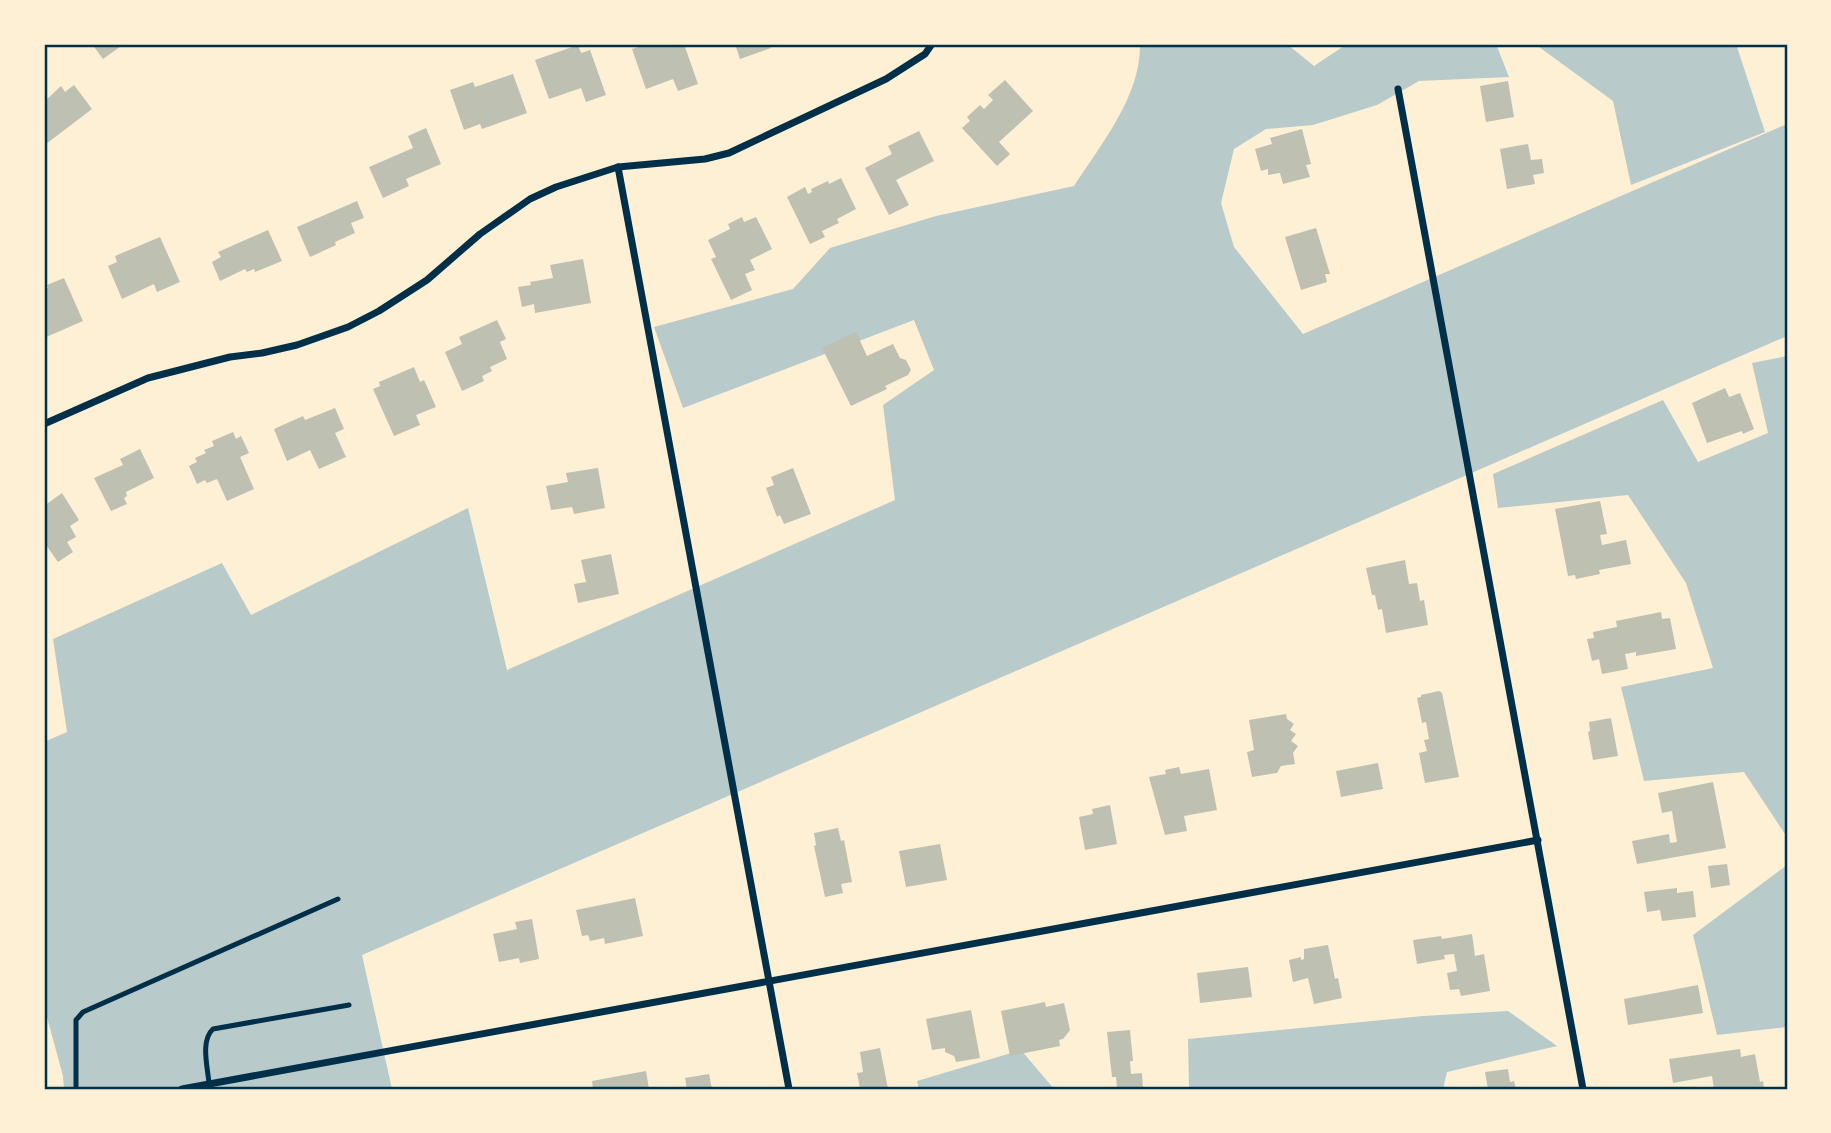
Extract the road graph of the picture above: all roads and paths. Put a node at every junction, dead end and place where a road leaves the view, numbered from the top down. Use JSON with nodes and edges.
{"nodes":[{"id":1,"x":932,"y":44,"type":"edge"},
{"id":2,"x":1398,"y":89,"type":"dead end"},
{"id":3,"x":618,"y":167,"type":"junction"},
{"id":4,"x":44,"y":424,"type":"edge"},
{"id":5,"x":1538,"y":840,"type":"junction"},
{"id":6,"x":338,"y":899,"type":"dead end"},
{"id":7,"x":769,"y":981,"type":"junction"},
{"id":8,"x":349,"y":1005,"type":"dead end"},
{"id":9,"x":209,"y":1084,"type":"junction"},
{"id":10,"x":76,"y":1089,"type":"edge"},
{"id":11,"x":182,"y":1089,"type":"edge"},
{"id":12,"x":789,"y":1089,"type":"edge"},
{"id":13,"x":1583,"y":1089,"type":"edge"}],
"edges":[{"from":1,"to":3,"type":"street"},
{"from":2,"to":5,"type":"street"},
{"from":3,"to":4,"type":"street"},
{"from":3,"to":7,"type":"street"},
{"from":5,"to":7,"type":"street"},
{"from":5,"to":13,"type":"street"},
{"from":6,"to":10,"type":"lane"},
{"from":7,"to":9,"type":"street"},
{"from":7,"to":12,"type":"street"},
{"from":8,"to":9,"type":"lane"},
{"from":9,"to":11,"type":"street"}]}
